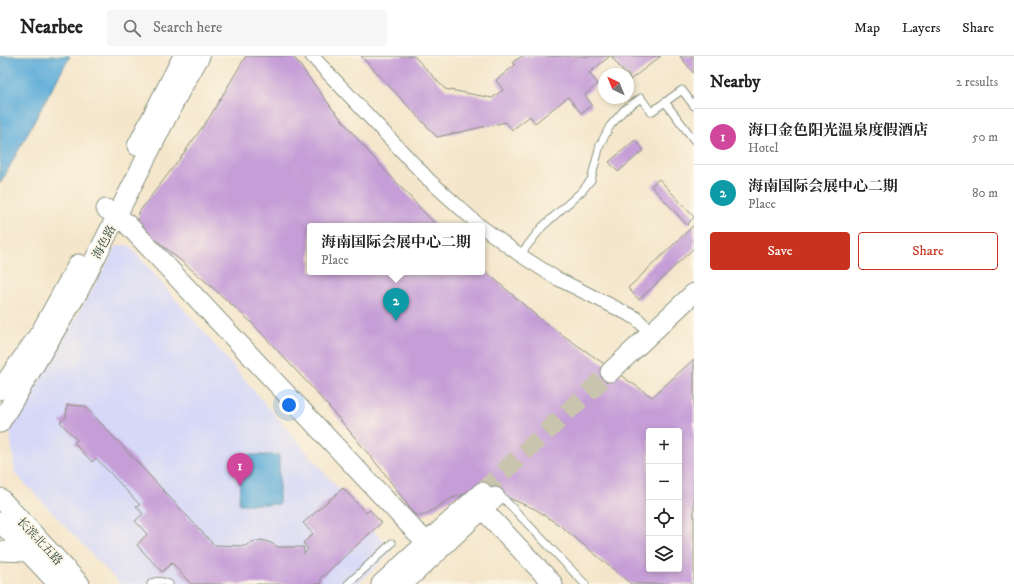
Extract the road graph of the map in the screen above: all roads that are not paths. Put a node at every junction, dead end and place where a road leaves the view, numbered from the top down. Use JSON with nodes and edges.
{"nodes":[{"id":1,"x":183,"y":56,"type":"edge"},
{"id":2,"x":200,"y":56,"type":"edge"},
{"id":3,"x":312,"y":56,"type":"edge"},
{"id":4,"x":665,"y":102,"type":"junction"},
{"id":5,"x":694,"y":106,"type":"edge"},
{"id":6,"x":694,"y":140,"type":"edge"},
{"id":7,"x":112,"y":212,"type":"junction"},
{"id":8,"x":477,"y":223,"type":"edge"},
{"id":9,"x":485,"y":230,"type":"edge"},
{"id":10,"x":520,"y":255,"type":"junction"},
{"id":11,"x":694,"y":293,"type":"edge"},
{"id":12,"x":694,"y":310,"type":"edge"},
{"id":13,"x":651,"y":333,"type":"junction"},
{"id":14,"x":0,"y":390,"type":"edge"},
{"id":15,"x":0,"y":423,"type":"edge"},
{"id":16,"x":0,"y":498,"type":"edge"},
{"id":17,"x":487,"y":499,"type":"junction"},
{"id":18,"x":0,"y":522,"type":"edge"},
{"id":19,"x":392,"y":543,"type":"dead end"},
{"id":20,"x":433,"y":546,"type":"junction"},
{"id":21,"x":34,"y":547,"type":"junction"},
{"id":22,"x":0,"y":551,"type":"edge"},
{"id":23,"x":58,"y":584,"type":"edge"},
{"id":24,"x":80,"y":584,"type":"edge"},
{"id":25,"x":151,"y":584,"type":"edge"},
{"id":26,"x":169,"y":584,"type":"edge"},
{"id":27,"x":348,"y":584,"type":"edge"},
{"id":28,"x":381,"y":584,"type":"edge"},
{"id":29,"x":403,"y":584,"type":"edge"},
{"id":30,"x":553,"y":584,"type":"edge"},
{"id":31,"x":586,"y":584,"type":"edge"}],
"edges":[{"from":1,"to":7,"type":"street","name":"海色路"},
{"from":2,"to":7,"type":"street","name":"海色路"},
{"from":3,"to":8,"type":"street"},
{"from":4,"to":5,"type":"lane"},
{"from":4,"to":6,"type":"lane"},
{"from":4,"to":10,"type":"lane"},
{"from":7,"to":14,"type":"street","name":"海色路"},
{"from":7,"to":15,"type":"street","name":"海色路"},
{"from":7,"to":20,"type":"street"},
{"from":9,"to":10,"type":"street"},
{"from":10,"to":13,"type":"street"},
{"from":11,"to":13,"type":"street"},
{"from":12,"to":13,"type":"street"},
{"from":16,"to":21,"type":"street","name":"长滨北五路"},
{"from":17,"to":20,"type":"street"},
{"from":17,"to":30,"type":"street"},
{"from":17,"to":31,"type":"lane"},
{"from":18,"to":21,"type":"street","name":"长滨北五路"},
{"from":19,"to":27,"type":"lane"},
{"from":20,"to":28,"type":"street"},
{"from":20,"to":29,"type":"street"},
{"from":21,"to":22,"type":"street"},
{"from":21,"to":23,"type":"street","name":"长滨北五路"},
{"from":21,"to":24,"type":"street","name":"长滨北五路"},
{"from":25,"to":26,"type":"lane"}]}
